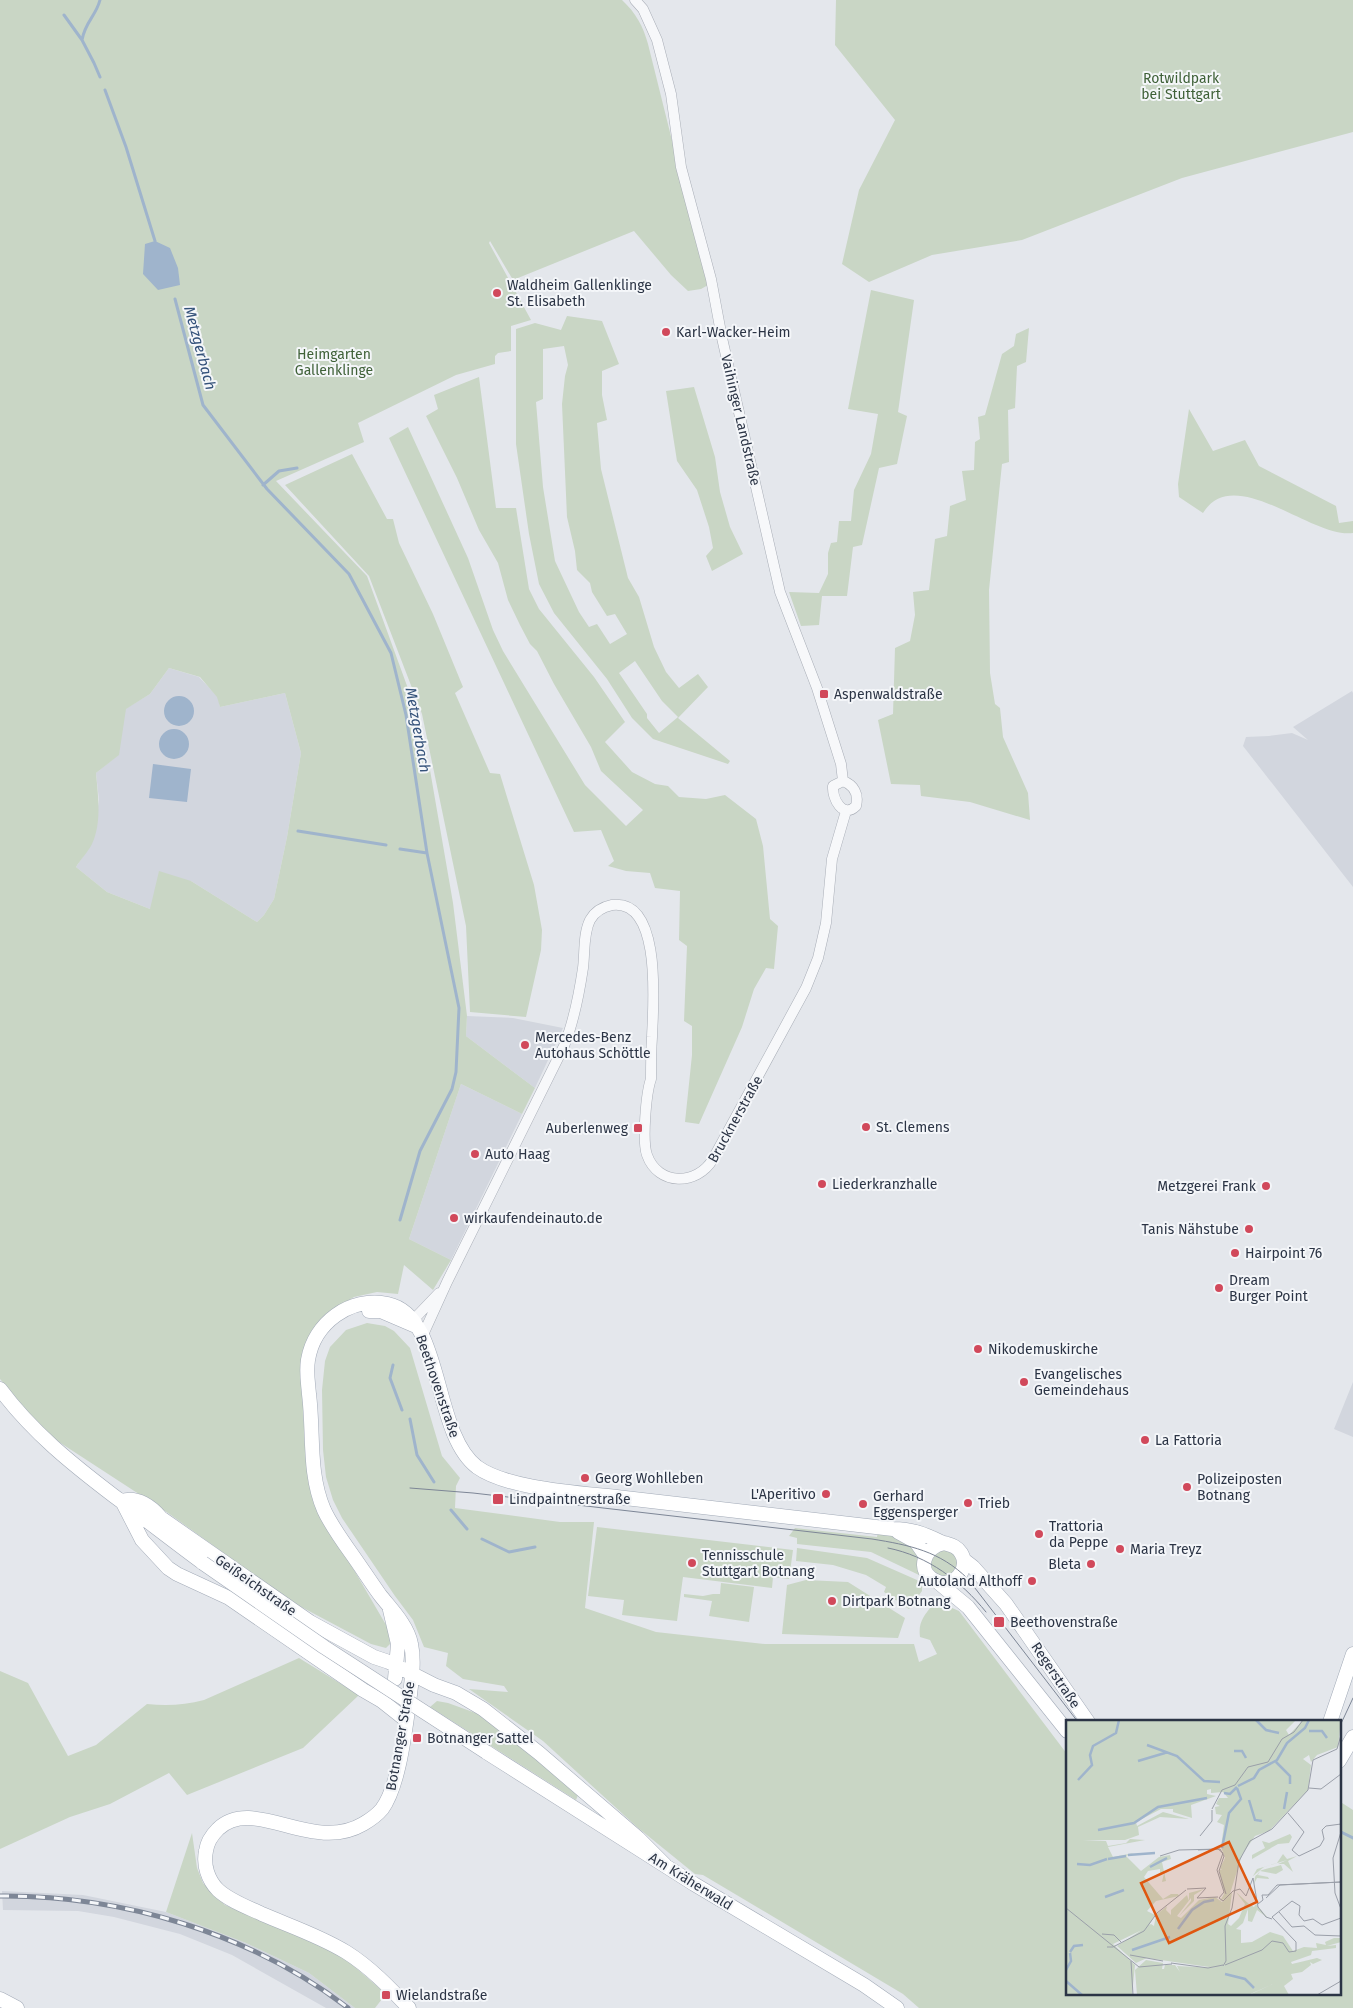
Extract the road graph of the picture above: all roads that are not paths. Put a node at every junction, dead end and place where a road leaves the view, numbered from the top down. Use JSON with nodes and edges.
{"nodes":[{"id":1,"x":635,"y":0,"type":"edge"},
{"id":2,"x":843,"y":780,"type":"junction"},
{"id":3,"x":846,"y":811,"type":"junction"},
{"id":4,"x":447,"y":1282,"type":"junction"},
{"id":5,"x":416,"y":1323,"type":"junction"},
{"id":6,"x":0,"y":1389,"type":"edge"},
{"id":7,"x":122,"y":1502,"type":"junction"},
{"id":8,"x":893,"y":1529,"type":"junction"},
{"id":9,"x":944,"y":1543,"type":"junction"},
{"id":10,"x":180,"y":1546,"type":"junction"},
{"id":11,"x":925,"y":1555,"type":"junction"},
{"id":12,"x":964,"y":1560,"type":"junction"},
{"id":13,"x":190,"y":1579,"type":"junction"},
{"id":14,"x":940,"y":1583,"type":"junction"},
{"id":15,"x":389,"y":1607,"type":"junction"},
{"id":16,"x":1353,"y":1654,"type":"edge"},
{"id":17,"x":396,"y":1672,"type":"junction"},
{"id":18,"x":351,"y":1681,"type":"junction"},
{"id":19,"x":411,"y":1684,"type":"junction"},
{"id":20,"x":382,"y":1701,"type":"junction"},
{"id":21,"x":406,"y":1720,"type":"junction"},
{"id":22,"x":1087,"y":1720,"type":"edge"},
{"id":23,"x":1331,"y":1720,"type":"edge"},
{"id":24,"x":1066,"y":1730,"type":"edge"},
{"id":25,"x":1353,"y":1737,"type":"edge"},
{"id":26,"x":486,"y":1752,"type":"joint"},
{"id":27,"x":1340,"y":1759,"type":"edge"},
{"id":28,"x":593,"y":1801,"type":"junction"},
{"id":29,"x":596,"y":1823,"type":"junction"},
{"id":30,"x":664,"y":1865,"type":"junction"},
{"id":31,"x":410,"y":2008,"type":"edge"},
{"id":32,"x":898,"y":2008,"type":"edge"}],
"edges":[{"from":1,"to":2,"type":"street","name":"Vaihinger Landstraße"},
{"from":2,"to":3,"type":"street"},
{"from":2,"to":3,"type":"street","name":"Vaihinger Landstraße"},
{"from":3,"to":4,"type":"street","name":"Brucknerstraße"},
{"from":4,"to":5,"type":"street"},
{"from":4,"to":5,"type":"street"},
{"from":5,"to":8,"type":"main road","name":"Beethovenstraße"},
{"from":5,"to":15,"type":"main road","name":"Botnanger Straße"},
{"from":6,"to":7,"type":"main road","name":"Geißeichstraße"},
{"from":7,"to":10,"type":"main road","name":"Geißeichstraße"},
{"from":7,"to":13,"type":"main road","name":"Geißeichstraße"},
{"from":7,"to":17,"type":"main road","name":"Geißeichstraße"},
{"from":8,"to":9,"type":"main road","name":"Beethovenstraße"},
{"from":8,"to":11,"type":"main road","name":"Beethovenstraße"},
{"from":9,"to":11,"type":"main road"},
{"from":9,"to":12,"type":"main road","name":"Beethovenstraße"},
{"from":10,"to":13,"type":"main road"},
{"from":10,"to":26,"type":"main road","name":"Geißeichstraße","bridge":true},
{"from":11,"to":14,"type":"main road","name":"Beethovenstraße"},
{"from":12,"to":14,"type":"main road"},
{"from":12,"to":22,"type":"main road","name":"Regerstraße"},
{"from":13,"to":18,"type":"main road","name":"Geißeichstraße"},
{"from":14,"to":24,"type":"main road","name":"Regerstraße"},
{"from":15,"to":17,"type":"main road"},
{"from":15,"to":19,"type":"main road","name":"Botnanger Straße"},
{"from":16,"to":23,"type":"main road"},
{"from":17,"to":18,"type":"main road"},
{"from":17,"to":19,"type":"main road","name":"Geißeichstraße"},
{"from":18,"to":20,"type":"main road","name":"Geißeichstraße"},
{"from":19,"to":20,"type":"main road"},
{"from":19,"to":21,"type":"main road","name":"Botnanger Straße"},
{"from":19,"to":28,"type":"main road","name":"Geißeichstraße"},
{"from":20,"to":21,"type":"main road","name":"Geißeichstraße"},
{"from":21,"to":31,"type":"main road","name":"Botnanger Straße"},
{"from":25,"to":27,"type":"main road"},
{"from":26,"to":29,"type":"main road","name":"Am Kräherwald"},
{"from":28,"to":29,"type":"main road"},
{"from":28,"to":30,"type":"main road"},
{"from":29,"to":30,"type":"main road","name":"Am Kräherwald"},
{"from":30,"to":32,"type":"main road","name":"Am Kräherwald"}]}
